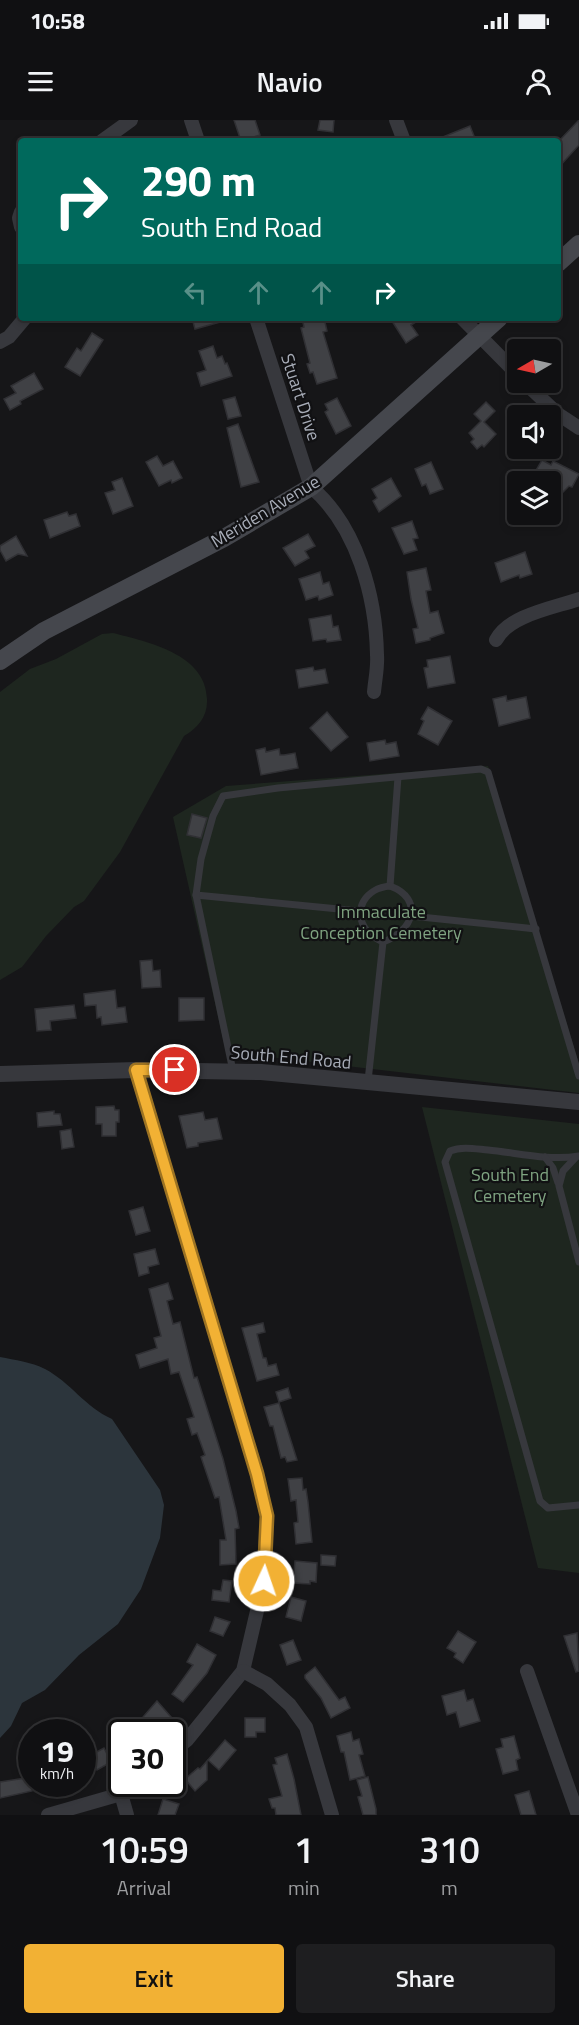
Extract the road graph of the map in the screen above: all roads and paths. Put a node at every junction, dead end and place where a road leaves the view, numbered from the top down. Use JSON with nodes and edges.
{"nodes":[{"id":1,"x":131,"y":120,"type":"edge"},
{"id":2,"x":191,"y":120,"type":"edge"},
{"id":3,"x":396,"y":120,"type":"edge"},
{"id":4,"x":106,"y":138,"type":"edge"},
{"id":5,"x":197,"y":138,"type":"edge"},
{"id":6,"x":404,"y":138,"type":"edge"},
{"id":7,"x":579,"y":244,"type":"edge"},
{"id":8,"x":561,"y":260,"type":"edge"},
{"id":9,"x":22,"y":321,"type":"edge"},
{"id":10,"x":257,"y":321,"type":"edge"},
{"id":11,"x":465,"y":321,"type":"edge"},
{"id":12,"x":495,"y":321,"type":"edge"},
{"id":13,"x":480,"y":335,"type":"junction"},
{"id":14,"x":0,"y":342,"type":"edge"},
{"id":15,"x":507,"y":363,"type":"edge"},
{"id":16,"x":535,"y":393,"type":"edge"},
{"id":17,"x":579,"y":428,"type":"edge"},
{"id":18,"x":311,"y":487,"type":"junction"},
{"id":19,"x":579,"y":599,"type":"edge"},
{"id":20,"x":496,"y":640,"type":"dead end"},
{"id":21,"x":0,"y":661,"type":"edge"},
{"id":22,"x":374,"y":692,"type":"dead end"},
{"id":23,"x":398,"y":777,"type":"junction"},
{"id":24,"x":390,"y":886,"type":"junction"},
{"id":25,"x":196,"y":895,"type":"junction"},
{"id":26,"x":360,"y":911,"type":"junction"},
{"id":27,"x":411,"y":916,"type":"junction"},
{"id":28,"x":536,"y":929,"type":"junction"},
{"id":29,"x":382,"y":942,"type":"junction"},
{"id":30,"x":136,"y":1070,"type":"junction"},
{"id":31,"x":233,"y":1071,"type":"junction"},
{"id":32,"x":0,"y":1074,"type":"edge"},
{"id":33,"x":579,"y":1076,"type":"edge"},
{"id":34,"x":368,"y":1083,"type":"junction"},
{"id":35,"x":579,"y":1102,"type":"edge"},
{"id":36,"x":545,"y":1157,"type":"junction"},
{"id":37,"x":577,"y":1157,"type":"edge"},
{"id":38,"x":558,"y":1186,"type":"junction"},
{"id":39,"x":579,"y":1262,"type":"edge"},
{"id":40,"x":579,"y":1505,"type":"edge"},
{"id":41,"x":243,"y":1671,"type":"junction"},
{"id":42,"x":527,"y":1671,"type":"dead end"},
{"id":43,"x":186,"y":1741,"type":"edge"},
{"id":44,"x":111,"y":1797,"type":"edge"},
{"id":45,"x":122,"y":1797,"type":"edge"},
{"id":46,"x":48,"y":1815,"type":"edge"},
{"id":47,"x":127,"y":1815,"type":"edge"},
{"id":48,"x":332,"y":1815,"type":"edge"},
{"id":49,"x":578,"y":1815,"type":"edge"}],
"edges":[{"from":1,"to":4,"type":"street"},
{"from":2,"to":5,"type":"street"},
{"from":3,"to":6,"type":"street"},
{"from":7,"to":8,"type":"main road"},
{"from":9,"to":14,"type":"street"},
{"from":10,"to":18,"type":"street","name":"Stuart Drive"},
{"from":11,"to":13,"type":"street"},
{"from":12,"to":13,"type":"main road","name":"Meriden Avenue"},
{"from":13,"to":15,"type":"street"},
{"from":13,"to":18,"type":"main road","name":"Meriden Avenue"},
{"from":16,"to":17,"type":"street"},
{"from":18,"to":21,"type":"main road","name":"Meriden Avenue"},
{"from":18,"to":22,"type":"street"},
{"from":19,"to":20,"type":"street"},
{"from":23,"to":24,"type":"lane"},
{"from":23,"to":25,"type":"lane"},
{"from":23,"to":28,"type":"lane"},
{"from":24,"to":26,"type":"lane"},
{"from":24,"to":27,"type":"lane"},
{"from":25,"to":26,"type":"lane"},
{"from":25,"to":31,"type":"lane"},
{"from":26,"to":29,"type":"lane"},
{"from":27,"to":28,"type":"lane"},
{"from":27,"to":29,"type":"lane"},
{"from":28,"to":33,"type":"lane"},
{"from":29,"to":34,"type":"lane"},
{"from":30,"to":31,"type":"street","name":"South End Road"},
{"from":30,"to":32,"type":"street","name":"South End Road"},
{"from":30,"to":41,"type":"street"},
{"from":31,"to":34,"type":"street","name":"South End Road"},
{"from":34,"to":35,"type":"street","name":"South End Road"},
{"from":36,"to":37,"type":"lane"},
{"from":36,"to":38,"type":"lane"},
{"from":36,"to":40,"type":"lane"},
{"from":37,"to":38,"type":"lane"},
{"from":38,"to":39,"type":"lane"},
{"from":41,"to":43,"type":"street"},
{"from":41,"to":48,"type":"street"},
{"from":42,"to":49,"type":"street"},
{"from":44,"to":46,"type":"street"},
{"from":45,"to":47,"type":"street"}]}
